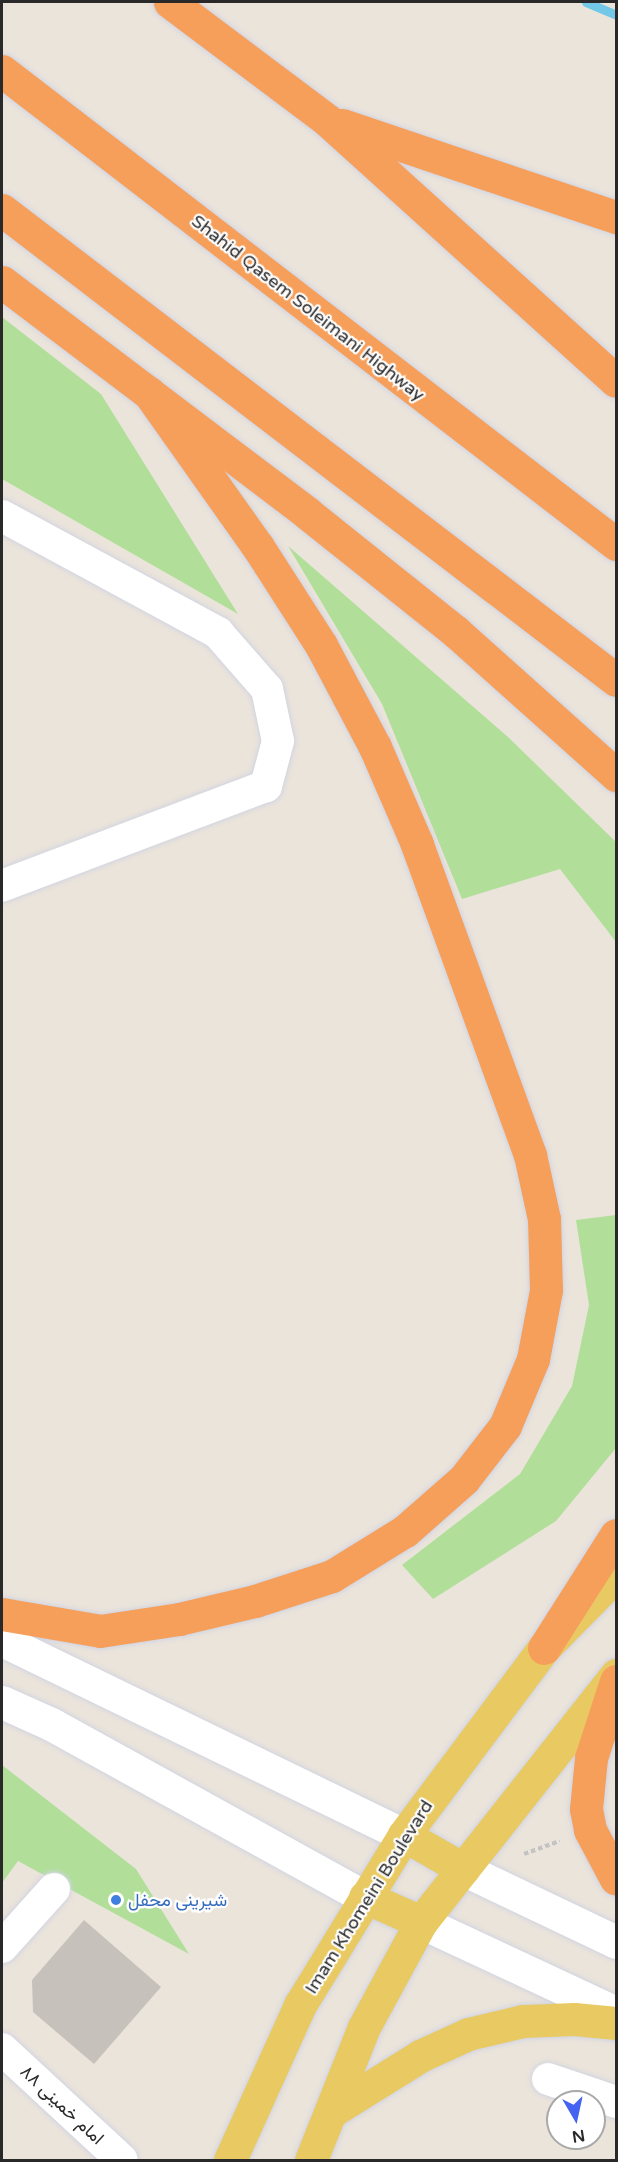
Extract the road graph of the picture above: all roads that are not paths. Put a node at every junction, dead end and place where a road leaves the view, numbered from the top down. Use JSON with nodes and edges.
{"nodes":[{"id":1,"x":170,"y":2,"type":"edge"},
{"id":2,"x":2,"y":71,"type":"edge"},
{"id":3,"x":327,"y":120,"type":"junction"},
{"id":4,"x":2,"y":210,"type":"edge"},
{"id":5,"x":616,"y":217,"type":"edge"},
{"id":6,"x":2,"y":282,"type":"edge"},
{"id":7,"x":616,"y":381,"type":"edge"},
{"id":8,"x":148,"y":393,"type":"junction"},
{"id":9,"x":2,"y":516,"type":"edge"},
{"id":10,"x":616,"y":544,"type":"edge"},
{"id":11,"x":616,"y":680,"type":"edge"},
{"id":12,"x":616,"y":775,"type":"edge"},
{"id":13,"x":2,"y":886,"type":"edge"},
{"id":14,"x":616,"y":1535,"type":"edge"},
{"id":15,"x":616,"y":1575,"type":"edge"},
{"id":16,"x":2,"y":1614,"type":"edge"},
{"id":17,"x":2,"y":1640,"type":"edge"},
{"id":18,"x":544,"y":1648,"type":"junction"},
{"id":19,"x":616,"y":1675,"type":"edge"},
{"id":20,"x":616,"y":1681,"type":"edge"},
{"id":21,"x":2,"y":1702,"type":"edge"},
{"id":22,"x":404,"y":1835,"type":"junction"},
{"id":23,"x":463,"y":1869,"type":"junction"},
{"id":24,"x":616,"y":1879,"type":"edge"},
{"id":25,"x":54,"y":1889,"type":"dead end"},
{"id":26,"x":365,"y":1897,"type":"junction"},
{"id":27,"x":421,"y":1922,"type":"junction"},
{"id":28,"x":616,"y":1942,"type":"edge"},
{"id":29,"x":2,"y":1947,"type":"edge"},
{"id":30,"x":616,"y":2013,"type":"edge"},
{"id":31,"x":616,"y":2023,"type":"edge"},
{"id":32,"x":2,"y":2049,"type":"edge"},
{"id":33,"x":548,"y":2079,"type":"dead end"},
{"id":34,"x":616,"y":2102,"type":"edge"},
{"id":35,"x":332,"y":2111,"type":"junction"},
{"id":36,"x":122,"y":2160,"type":"edge"},
{"id":37,"x":230,"y":2160,"type":"edge"},
{"id":38,"x":311,"y":2160,"type":"edge"}],
"edges":[{"from":1,"to":3,"type":"highway"},
{"from":2,"to":10,"type":"highway","name":"Shahid Qasem Soleimani Highway"},
{"from":3,"to":5,"type":"highway"},
{"from":3,"to":7,"type":"highway"},
{"from":4,"to":11,"type":"highway"},
{"from":6,"to":8,"type":"highway"},
{"from":8,"to":12,"type":"highway"},
{"from":8,"to":16,"type":"highway"},
{"from":9,"to":13,"type":"street"},
{"from":14,"to":18,"type":"highway"},
{"from":15,"to":18,"type":"main road","name":"Imam Khomeini Boulevard"},
{"from":17,"to":22,"type":"main road"},
{"from":18,"to":22,"type":"main road","name":"Imam Khomeini Boulevard"},
{"from":19,"to":23,"type":"main road"},
{"from":20,"to":24,"type":"highway"},
{"from":21,"to":26,"type":"main road"},
{"from":22,"to":23,"type":"main road"},
{"from":22,"to":26,"type":"main road","name":"Imam Khomeini Boulevard"},
{"from":23,"to":27,"type":"main road"},
{"from":23,"to":28,"type":"main road"},
{"from":25,"to":29,"type":"street"},
{"from":26,"to":27,"type":"main road"},
{"from":26,"to":37,"type":"main road","name":"Imam Khomeini Boulevard"},
{"from":27,"to":30,"type":"main road"},
{"from":27,"to":35,"type":"main road"},
{"from":31,"to":35,"type":"main road"},
{"from":32,"to":36,"type":"street","name":"امام خمینی ۸۸"},
{"from":33,"to":34,"type":"street"},
{"from":35,"to":38,"type":"main road"}]}
